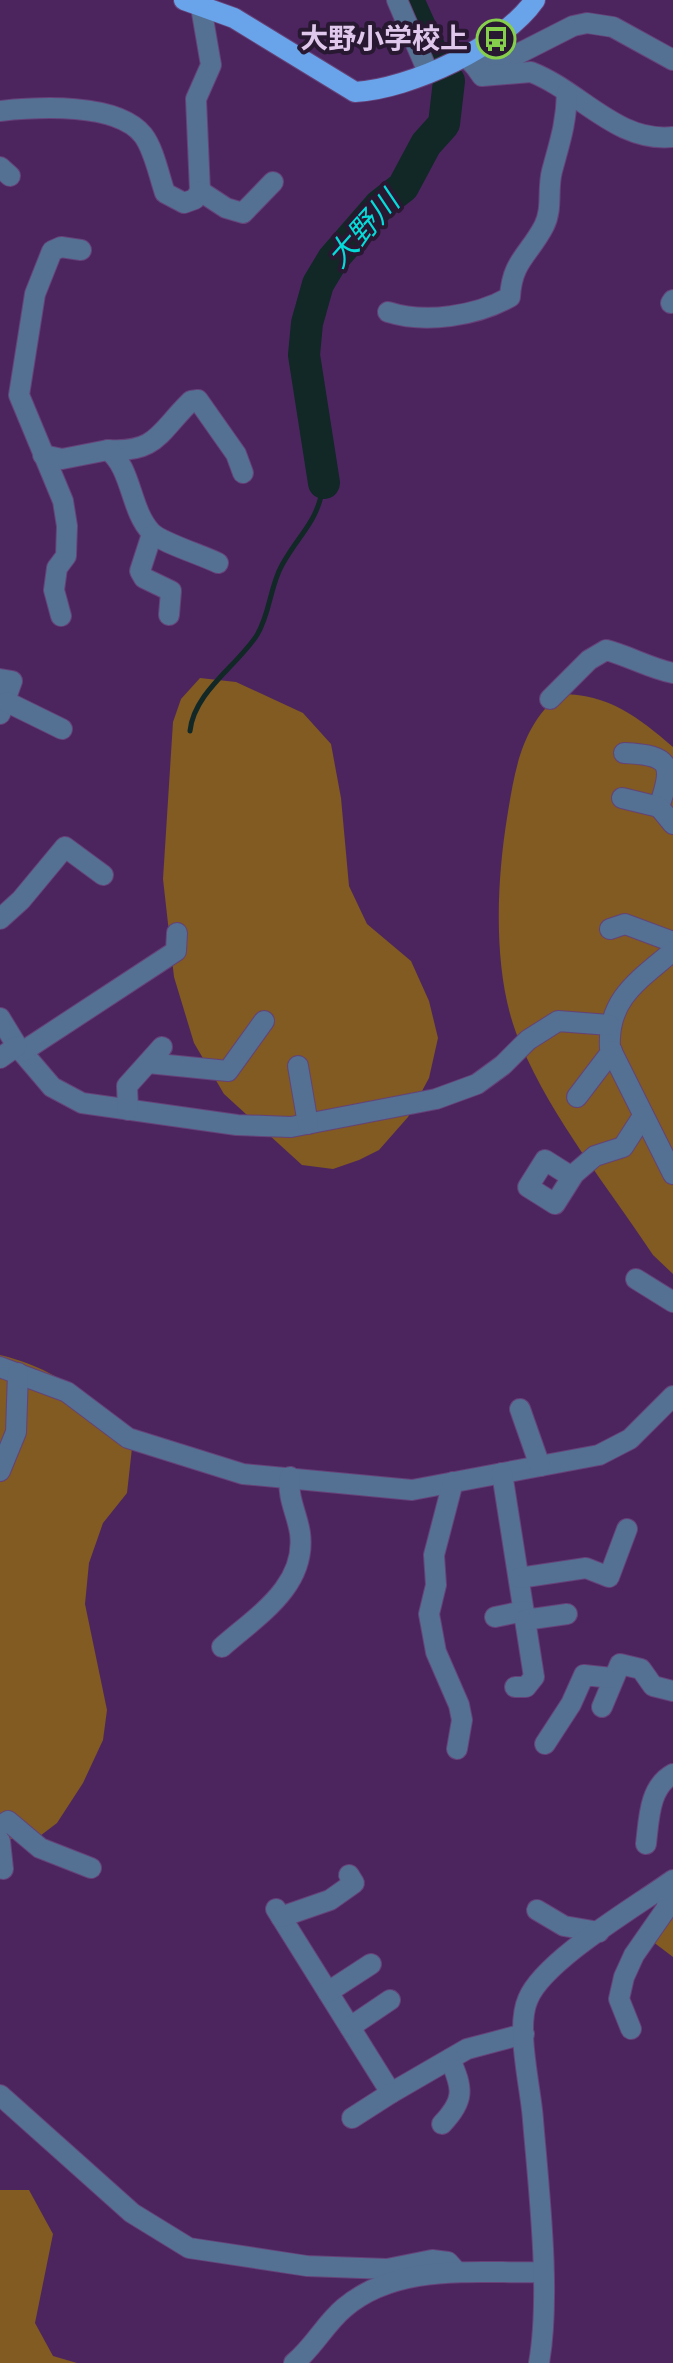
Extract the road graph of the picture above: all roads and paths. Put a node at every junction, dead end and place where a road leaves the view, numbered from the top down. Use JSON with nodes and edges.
{"nodes":[{"id":1,"x":397,"y":0,"type":"edge"},
{"id":2,"x":535,"y":0,"type":"edge"},
{"id":3,"x":193,"y":3,"type":"edge"},
{"id":4,"x":470,"y":60,"type":"junction"},
{"id":5,"x":673,"y":60,"type":"edge"},
{"id":6,"x":428,"y":72,"type":"junction"},
{"id":7,"x":567,"y":93,"type":"junction"},
{"id":8,"x":0,"y":111,"type":"edge"},
{"id":9,"x":673,"y":137,"type":"edge"},
{"id":10,"x":273,"y":182,"type":"dead end"},
{"id":11,"x":200,"y":191,"type":"junction"},
{"id":12,"x":81,"y":250,"type":"dead end"},
{"id":13,"x":388,"y":312,"type":"dead end"},
{"id":14,"x":10,"y":392,"type":"edge"},
{"id":15,"x":108,"y":450,"type":"junction"},
{"id":16,"x":43,"y":455,"type":"junction"},
{"id":17,"x":243,"y":473,"type":"dead end"},
{"id":18,"x":152,"y":534,"type":"junction"},
{"id":19,"x":218,"y":563,"type":"dead end"},
{"id":20,"x":169,"y":615,"type":"dead end"},
{"id":21,"x":61,"y":616,"type":"dead end"},
{"id":22,"x":673,"y":673,"type":"edge"},
{"id":23,"x":0,"y":679,"type":"edge"},
{"id":24,"x":550,"y":699,"type":"dead end"},
{"id":25,"x":3,"y":708,"type":"edge"},
{"id":26,"x":62,"y":729,"type":"dead end"},
{"id":27,"x":624,"y":753,"type":"dead end"},
{"id":28,"x":622,"y":798,"type":"dead end"},
{"id":29,"x":659,"y":807,"type":"junction"},
{"id":30,"x":673,"y":824,"type":"edge"},
{"id":31,"x":103,"y":875,"type":"dead end"},
{"id":32,"x":0,"y":919,"type":"edge"},
{"id":33,"x":610,"y":929,"type":"dead end"},
{"id":34,"x":177,"y":933,"type":"dead end"},
{"id":35,"x":673,"y":942,"type":"edge"},
{"id":36,"x":673,"y":951,"type":"edge"},
{"id":37,"x":0,"y":1018,"type":"edge"},
{"id":38,"x":264,"y":1021,"type":"dead end"},
{"id":39,"x":609,"y":1025,"type":"junction"},
{"id":40,"x":162,"y":1047,"type":"dead end"},
{"id":41,"x":612,"y":1051,"type":"junction"},
{"id":42,"x":13,"y":1052,"type":"edge"},
{"id":43,"x":148,"y":1063,"type":"junction"},
{"id":44,"x":298,"y":1066,"type":"dead end"},
{"id":45,"x":577,"y":1097,"type":"dead end"},
{"id":46,"x":128,"y":1110,"type":"junction"},
{"id":47,"x":643,"y":1116,"type":"junction"},
{"id":48,"x":308,"y":1124,"type":"junction"},
{"id":49,"x":673,"y":1174,"type":"edge"},
{"id":50,"x":572,"y":1177,"type":"dead end"},
{"id":51,"x":636,"y":1279,"type":"dead end"},
{"id":52,"x":673,"y":1302,"type":"edge"},
{"id":53,"x":9,"y":1370,"type":"edge"},
{"id":54,"x":520,"y":1409,"type":"dead end"},
{"id":55,"x":669,"y":1409,"type":"edge"},
{"id":56,"x":540,"y":1466,"type":"junction"},
{"id":57,"x":0,"y":1471,"type":"edge"},
{"id":58,"x":502,"y":1473,"type":"junction"},
{"id":59,"x":290,"y":1477,"type":"junction"},
{"id":60,"x":453,"y":1482,"type":"junction"},
{"id":61,"x":627,"y":1529,"type":"dead end"},
{"id":62,"x":519,"y":1578,"type":"junction"},
{"id":63,"x":567,"y":1614,"type":"dead end"},
{"id":64,"x":524,"y":1616,"type":"junction"},
{"id":65,"x":495,"y":1617,"type":"dead end"},
{"id":66,"x":222,"y":1647,"type":"dead end"},
{"id":67,"x":612,"y":1678,"type":"junction"},
{"id":68,"x":515,"y":1687,"type":"dead end"},
{"id":69,"x":673,"y":1691,"type":"edge"},
{"id":70,"x":602,"y":1707,"type":"dead end"},
{"id":71,"x":545,"y":1744,"type":"dead end"},
{"id":72,"x":457,"y":1749,"type":"dead end"},
{"id":73,"x":673,"y":1774,"type":"edge"},
{"id":74,"x":0,"y":1826,"type":"edge"},
{"id":75,"x":0,"y":1841,"type":"edge"},
{"id":76,"x":646,"y":1844,"type":"dead end"},
{"id":77,"x":91,"y":1868,"type":"dead end"},
{"id":78,"x":3,"y":1869,"type":"dead end"},
{"id":79,"x":349,"y":1875,"type":"dead end"},
{"id":80,"x":673,"y":1882,"type":"edge"},
{"id":81,"x":537,"y":1910,"type":"dead end"},
{"id":82,"x":599,"y":1932,"type":"junction"},
{"id":83,"x":371,"y":1964,"type":"dead end"},
{"id":84,"x":328,"y":1992,"type":"junction"},
{"id":85,"x":390,"y":2000,"type":"dead end"},
{"id":86,"x":350,"y":2027,"type":"junction"},
{"id":87,"x":631,"y":2029,"type":"dead end"},
{"id":88,"x":524,"y":2034,"type":"junction"},
{"id":89,"x":450,"y":2059,"type":"junction"},
{"id":90,"x":391,"y":2093,"type":"junction"},
{"id":91,"x":0,"y":2095,"type":"edge"},
{"id":92,"x":352,"y":2118,"type":"dead end"},
{"id":93,"x":442,"y":2124,"type":"dead end"},
{"id":94,"x":457,"y":2272,"type":"junction"},
{"id":95,"x":542,"y":2272,"type":"junction"},
{"id":96,"x":294,"y":2363,"type":"edge"},
{"id":97,"x":539,"y":2363,"type":"edge"}],
"edges":[{"from":1,"to":6,"type":"street"},
{"from":2,"to":4,"type":"main road"},
{"from":3,"to":6,"type":"main road"},
{"from":3,"to":11,"type":"street"},
{"from":4,"to":5,"type":"street"},
{"from":4,"to":6,"type":"main road"},
{"from":4,"to":7,"type":"street"},
{"from":7,"to":9,"type":"street"},
{"from":7,"to":13,"type":"street"},
{"from":8,"to":11,"type":"street"},
{"from":10,"to":11,"type":"street"},
{"from":12,"to":14,"type":"street"},
{"from":14,"to":16,"type":"street"},
{"from":15,"to":16,"type":"street"},
{"from":15,"to":17,"type":"street"},
{"from":15,"to":18,"type":"street"},
{"from":16,"to":21,"type":"street"},
{"from":18,"to":19,"type":"street"},
{"from":18,"to":20,"type":"street"},
{"from":22,"to":24,"type":"street"},
{"from":23,"to":25,"type":"street"},
{"from":25,"to":26,"type":"street"},
{"from":27,"to":29,"type":"street"},
{"from":28,"to":29,"type":"street"},
{"from":29,"to":30,"type":"street"},
{"from":31,"to":32,"type":"street"},
{"from":33,"to":35,"type":"street"},
{"from":34,"to":42,"type":"street"},
{"from":36,"to":39,"type":"street"},
{"from":37,"to":42,"type":"street"},
{"from":38,"to":43,"type":"street"},
{"from":39,"to":41,"type":"street"},
{"from":39,"to":48,"type":"street"},
{"from":40,"to":43,"type":"street"},
{"from":41,"to":45,"type":"street"},
{"from":41,"to":47,"type":"street"},
{"from":42,"to":46,"type":"street"},
{"from":43,"to":46,"type":"street"},
{"from":44,"to":48,"type":"street"},
{"from":46,"to":48,"type":"street"},
{"from":47,"to":49,"type":"street"},
{"from":47,"to":50,"type":"street"},
{"from":51,"to":52,"type":"street"},
{"from":53,"to":57,"type":"street"},
{"from":53,"to":59,"type":"street"},
{"from":54,"to":56,"type":"street"},
{"from":55,"to":56,"type":"street"},
{"from":56,"to":58,"type":"street"},
{"from":58,"to":60,"type":"street"},
{"from":58,"to":62,"type":"street"},
{"from":59,"to":60,"type":"street"},
{"from":59,"to":66,"type":"street"},
{"from":60,"to":72,"type":"street"},
{"from":61,"to":62,"type":"street"},
{"from":62,"to":64,"type":"street"},
{"from":63,"to":64,"type":"street"},
{"from":64,"to":65,"type":"street"},
{"from":64,"to":68,"type":"street"},
{"from":67,"to":69,"type":"street"},
{"from":67,"to":70,"type":"street"},
{"from":67,"to":71,"type":"street"},
{"from":73,"to":76,"type":"street"},
{"from":74,"to":77,"type":"street"},
{"from":75,"to":78,"type":"street"},
{"from":79,"to":84,"type":"street"},
{"from":80,"to":82,"type":"street"},
{"from":80,"to":87,"type":"street"},
{"from":81,"to":82,"type":"street"},
{"from":82,"to":88,"type":"street"},
{"from":83,"to":84,"type":"street"},
{"from":84,"to":86,"type":"street"},
{"from":85,"to":86,"type":"street"},
{"from":86,"to":90,"type":"street"},
{"from":88,"to":89,"type":"street"},
{"from":88,"to":95,"type":"street"},
{"from":89,"to":90,"type":"street"},
{"from":89,"to":93,"type":"street"},
{"from":90,"to":92,"type":"street"},
{"from":91,"to":94,"type":"street"},
{"from":94,"to":95,"type":"street"},
{"from":94,"to":96,"type":"street"},
{"from":95,"to":97,"type":"street"}]}
